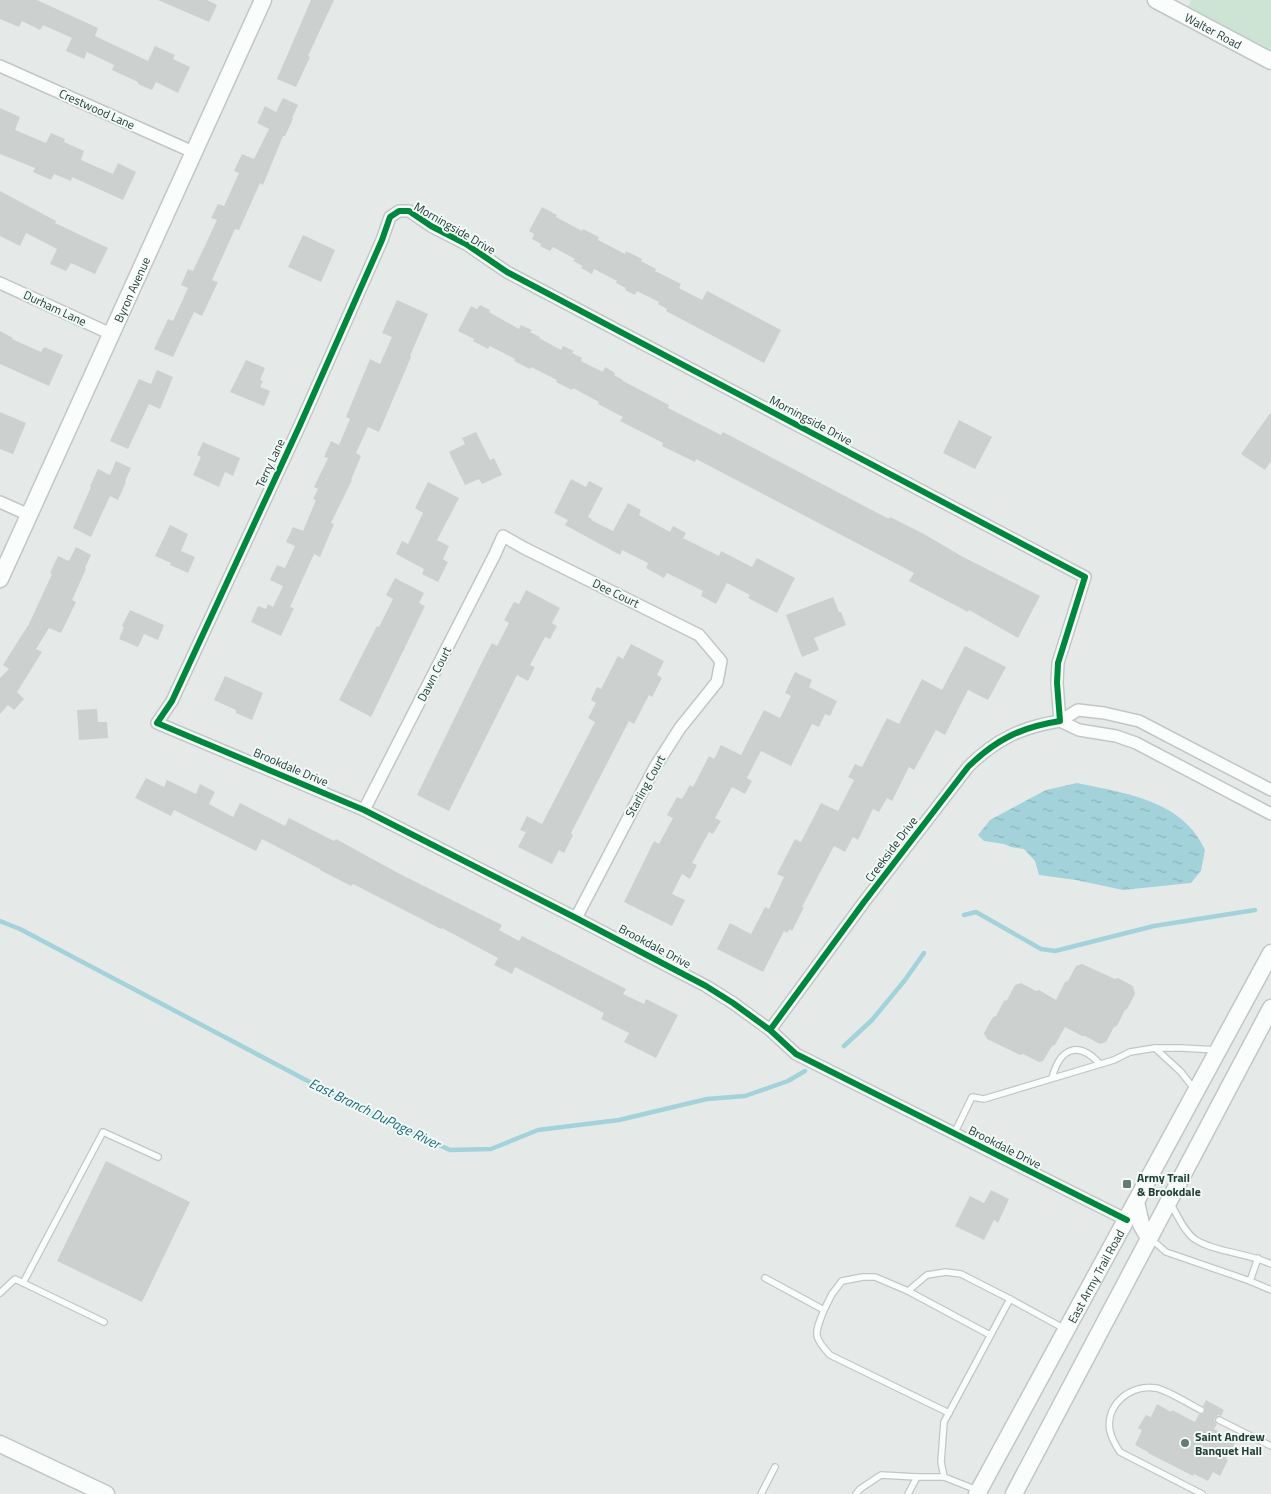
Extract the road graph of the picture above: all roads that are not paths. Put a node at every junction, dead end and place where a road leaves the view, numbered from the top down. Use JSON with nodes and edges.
{"nodes":[{"id":1,"x":263,"y":0,"type":"edge"},
{"id":2,"x":1156,"y":0,"type":"edge"},
{"id":3,"x":1271,"y":61,"type":"edge"},
{"id":4,"x":0,"y":66,"type":"edge"},
{"id":5,"x":193,"y":152,"type":"junction"},
{"id":6,"x":398,"y":211,"type":"joint"},
{"id":7,"x":0,"y":283,"type":"edge"},
{"id":8,"x":111,"y":334,"type":"junction"},
{"id":9,"x":0,"y":502,"type":"edge"},
{"id":10,"x":29,"y":515,"type":"junction"},
{"id":11,"x":503,"y":536,"type":"joint"},
{"id":12,"x":0,"y":580,"type":"edge"},
{"id":13,"x":721,"y":661,"type":"joint"},
{"id":14,"x":1060,"y":721,"type":"junction"},
{"id":15,"x":156,"y":723,"type":"joint"},
{"id":16,"x":1202,"y":754,"type":"junction"},
{"id":17,"x":1192,"y":773,"type":"junction"},
{"id":18,"x":1271,"y":790,"type":"edge"},
{"id":19,"x":364,"y":810,"type":"junction"},
{"id":20,"x":1271,"y":814,"type":"edge"},
{"id":21,"x":576,"y":918,"type":"junction"},
{"id":22,"x":1271,"y":953,"type":"edge"},
{"id":23,"x":1271,"y":1008,"type":"edge"},
{"id":24,"x":770,"y":1030,"type":"junction"},
{"id":25,"x":1155,"y":1048,"type":"junction"},
{"id":26,"x":1219,"y":1050,"type":"junction"},
{"id":27,"x":1100,"y":1064,"type":"junction"},
{"id":28,"x":1052,"y":1078,"type":"junction"},
{"id":29,"x":1196,"y":1092,"type":"junction"},
{"id":30,"x":954,"y":1134,"type":"junction"},
{"id":31,"x":158,"y":1157,"type":"dead end"},
{"id":32,"x":1169,"y":1200,"type":"junction"},
{"id":33,"x":1136,"y":1202,"type":"junction"},
{"id":34,"x":1127,"y":1220,"type":"junction"},
{"id":35,"x":1149,"y":1238,"type":"junction"},
{"id":36,"x":1258,"y":1258,"type":"junction"},
{"id":37,"x":1271,"y":1264,"type":"edge"},
{"id":38,"x":764,"y":1278,"type":"dead end"},
{"id":39,"x":1250,"y":1280,"type":"junction"},
{"id":40,"x":23,"y":1283,"type":"junction"},
{"id":41,"x":1271,"y":1290,"type":"edge"},
{"id":42,"x":908,"y":1291,"type":"junction"},
{"id":43,"x":0,"y":1293,"type":"edge"},
{"id":44,"x":1010,"y":1299,"type":"junction"},
{"id":45,"x":824,"y":1310,"type":"junction"},
{"id":46,"x":104,"y":1322,"type":"dead end"},
{"id":47,"x":1066,"y":1330,"type":"junction"},
{"id":48,"x":990,"y":1335,"type":"junction"},
{"id":49,"x":1201,"y":1410,"type":"dead end"},
{"id":50,"x":949,"y":1413,"type":"junction"},
{"id":51,"x":1219,"y":1420,"type":"dead end"},
{"id":52,"x":0,"y":1444,"type":"edge"},
{"id":53,"x":1271,"y":1446,"type":"edge"},
{"id":54,"x":775,"y":1466,"type":"dead end"},
{"id":55,"x":917,"y":1477,"type":"junction"},
{"id":56,"x":944,"y":1477,"type":"junction"},
{"id":57,"x":858,"y":1492,"type":"edge"},
{"id":58,"x":978,"y":1493,"type":"edge"},
{"id":59,"x":106,"y":1494,"type":"edge"},
{"id":60,"x":761,"y":1494,"type":"edge"},
{"id":61,"x":908,"y":1494,"type":"edge"},
{"id":62,"x":1014,"y":1494,"type":"edge"},
{"id":63,"x":1202,"y":1494,"type":"edge"}],
"edges":[{"from":1,"to":5,"type":"main road","name":"Byron Avenue"},
{"from":2,"to":3,"type":"main road","name":"Walter Road"},
{"from":4,"to":5,"type":"street","name":"Crestwood Lane"},
{"from":5,"to":8,"type":"main road","name":"Byron Avenue"},
{"from":6,"to":14,"type":"street","name":"Morningside Drive"},
{"from":6,"to":15,"type":"street","name":"Terry Lane"},
{"from":7,"to":8,"type":"street","name":"Durham Lane"},
{"from":8,"to":10,"type":"main road","name":"Byron Avenue"},
{"from":9,"to":10,"type":"street"},
{"from":10,"to":12,"type":"main road","name":"Byron Avenue"},
{"from":11,"to":13,"type":"street","name":"Dee Court"},
{"from":11,"to":19,"type":"street","name":"Dawn Court"},
{"from":13,"to":21,"type":"street","name":"Starling Court"},
{"from":14,"to":16,"type":"street","name":"Creekside Drive"},
{"from":14,"to":17,"type":"street"},
{"from":14,"to":24,"type":"street","name":"Creekside Drive"},
{"from":15,"to":19,"type":"street","name":"Brookdale Drive"},
{"from":16,"to":17,"type":"street"},
{"from":16,"to":18,"type":"street","name":"Creekside Drive"},
{"from":17,"to":20,"type":"street"},
{"from":19,"to":21,"type":"street","name":"Brookdale Drive"},
{"from":21,"to":24,"type":"street","name":"Brookdale Drive"},
{"from":22,"to":26,"type":"main road","name":"East Army Trail Road"},
{"from":23,"to":32,"type":"main road"},
{"from":24,"to":30,"type":"street","name":"Brookdale Drive"},
{"from":25,"to":26,"type":"lane"},
{"from":25,"to":27,"type":"lane"},
{"from":25,"to":29,"type":"lane"},
{"from":26,"to":29,"type":"main road","name":"East Army Trail Road"},
{"from":27,"to":28,"type":"lane"},
{"from":27,"to":28,"type":"lane"},
{"from":28,"to":30,"type":"lane"},
{"from":29,"to":33,"type":"main road","name":"East Army Trail Road"},
{"from":30,"to":34,"type":"street","name":"Brookdale Drive"},
{"from":31,"to":40,"type":"lane"},
{"from":32,"to":35,"type":"main road"},
{"from":32,"to":36,"type":"lane"},
{"from":33,"to":34,"type":"main road","name":"East Army Trail Road"},
{"from":33,"to":35,"type":"main road"},
{"from":34,"to":47,"type":"main road","name":"East Army Trail Road"},
{"from":35,"to":39,"type":"lane"},
{"from":35,"to":62,"type":"main road"},
{"from":36,"to":37,"type":"lane"},
{"from":36,"to":39,"type":"lane"},
{"from":38,"to":45,"type":"lane"},
{"from":39,"to":41,"type":"lane"},
{"from":40,"to":43,"type":"lane"},
{"from":40,"to":46,"type":"lane"},
{"from":42,"to":44,"type":"lane"},
{"from":42,"to":45,"type":"lane"},
{"from":42,"to":48,"type":"lane"},
{"from":44,"to":47,"type":"lane"},
{"from":44,"to":48,"type":"lane"},
{"from":45,"to":50,"type":"lane"},
{"from":47,"to":58,"type":"main road","name":"East Army Trail Road"},
{"from":48,"to":50,"type":"lane"},
{"from":49,"to":63,"type":"lane"},
{"from":50,"to":56,"type":"lane"},
{"from":51,"to":53,"type":"lane"},
{"from":52,"to":59,"type":"main road"},
{"from":54,"to":60,"type":"lane"},
{"from":55,"to":56,"type":"lane"},
{"from":55,"to":57,"type":"lane"},
{"from":55,"to":61,"type":"lane"},
{"from":56,"to":58,"type":"lane"}]}
